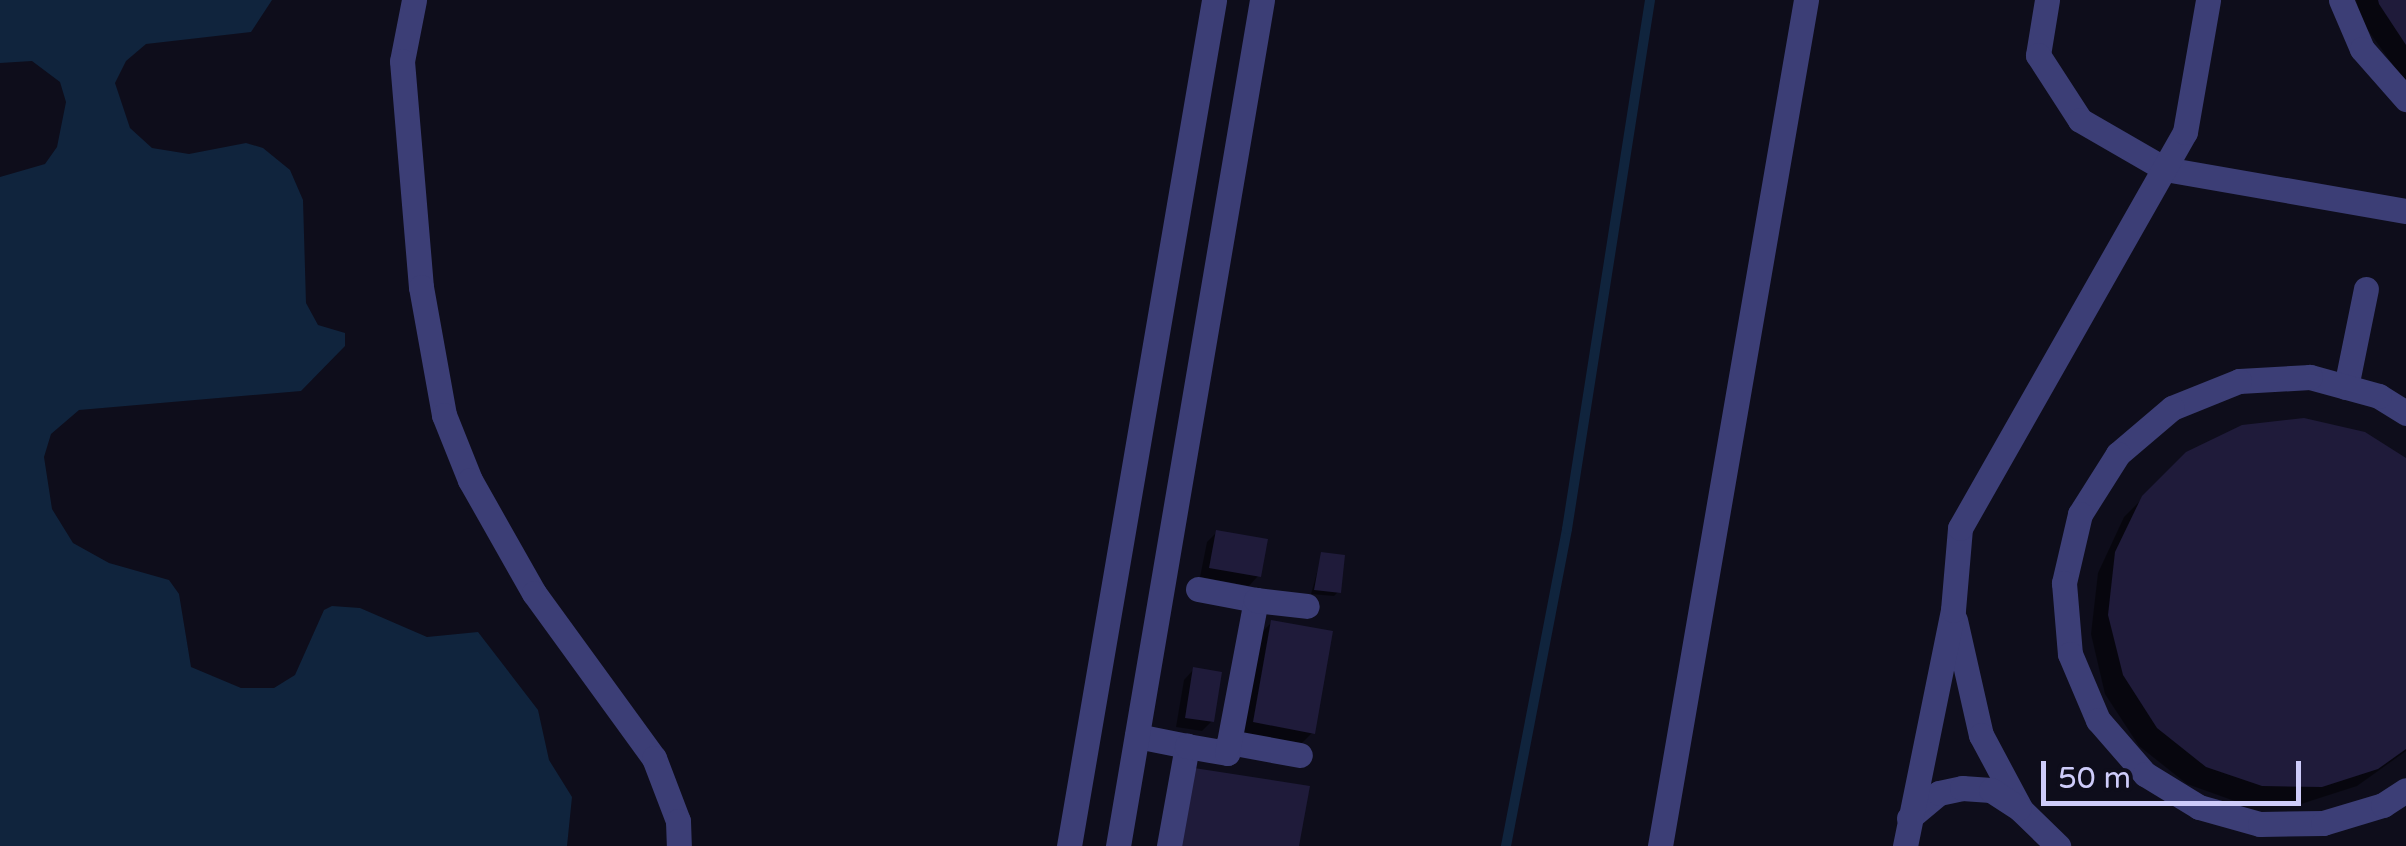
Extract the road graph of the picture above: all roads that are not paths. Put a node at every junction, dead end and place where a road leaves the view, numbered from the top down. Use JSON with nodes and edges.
{"nodes":[{"id":1,"x":414,"y":0,"type":"edge"},
{"id":2,"x":1214,"y":0,"type":"edge"},
{"id":3,"x":1262,"y":0,"type":"edge"},
{"id":4,"x":1806,"y":0,"type":"edge"},
{"id":5,"x":2047,"y":0,"type":"edge"},
{"id":6,"x":2208,"y":0,"type":"edge"},
{"id":7,"x":2341,"y":0,"type":"edge"},
{"id":8,"x":2406,"y":99,"type":"edge"},
{"id":9,"x":2166,"y":169,"type":"junction"},
{"id":10,"x":2406,"y":210,"type":"edge"},
{"id":11,"x":2366,"y":289,"type":"dead end"},
{"id":12,"x":2346,"y":387,"type":"junction"},
{"id":13,"x":2406,"y":413,"type":"edge"},
{"id":14,"x":1198,"y":588,"type":"dead end"},
{"id":15,"x":1256,"y":600,"type":"junction"},
{"id":16,"x":1307,"y":606,"type":"dead end"},
{"id":17,"x":1953,"y":610,"type":"junction"},
{"id":18,"x":1137,"y":736,"type":"junction"},
{"id":19,"x":1228,"y":742,"type":"junction"},
{"id":20,"x":1187,"y":746,"type":"junction"},
{"id":21,"x":1300,"y":755,"type":"dead end"},
{"id":22,"x":2406,"y":790,"type":"edge"},
{"id":23,"x":2021,"y":810,"type":"junction"},
{"id":24,"x":1910,"y":818,"type":"junction"},
{"id":25,"x":678,"y":846,"type":"edge"},
{"id":26,"x":1069,"y":846,"type":"edge"},
{"id":27,"x":1118,"y":846,"type":"edge"},
{"id":28,"x":1169,"y":846,"type":"edge"},
{"id":29,"x":1660,"y":846,"type":"edge"},
{"id":30,"x":1905,"y":846,"type":"edge"},
{"id":31,"x":2058,"y":846,"type":"edge"}],
"edges":[{"from":1,"to":25,"type":"street"},
{"from":2,"to":26,"type":"street"},
{"from":3,"to":18,"type":"street"},
{"from":4,"to":29,"type":"street"},
{"from":5,"to":9,"type":"street"},
{"from":6,"to":9,"type":"street"},
{"from":7,"to":8,"type":"street"},
{"from":9,"to":10,"type":"street"},
{"from":9,"to":17,"type":"street"},
{"from":11,"to":12,"type":"street"},
{"from":12,"to":13,"type":"street"},
{"from":12,"to":22,"type":"street"},
{"from":14,"to":15,"type":"street"},
{"from":15,"to":16,"type":"street"},
{"from":15,"to":19,"type":"street"},
{"from":17,"to":23,"type":"street"},
{"from":17,"to":24,"type":"street"},
{"from":18,"to":20,"type":"street"},
{"from":18,"to":27,"type":"street"},
{"from":19,"to":20,"type":"street"},
{"from":19,"to":21,"type":"street"},
{"from":20,"to":28,"type":"street"},
{"from":23,"to":24,"type":"street"},
{"from":23,"to":31,"type":"street"},
{"from":24,"to":30,"type":"street"}]}
